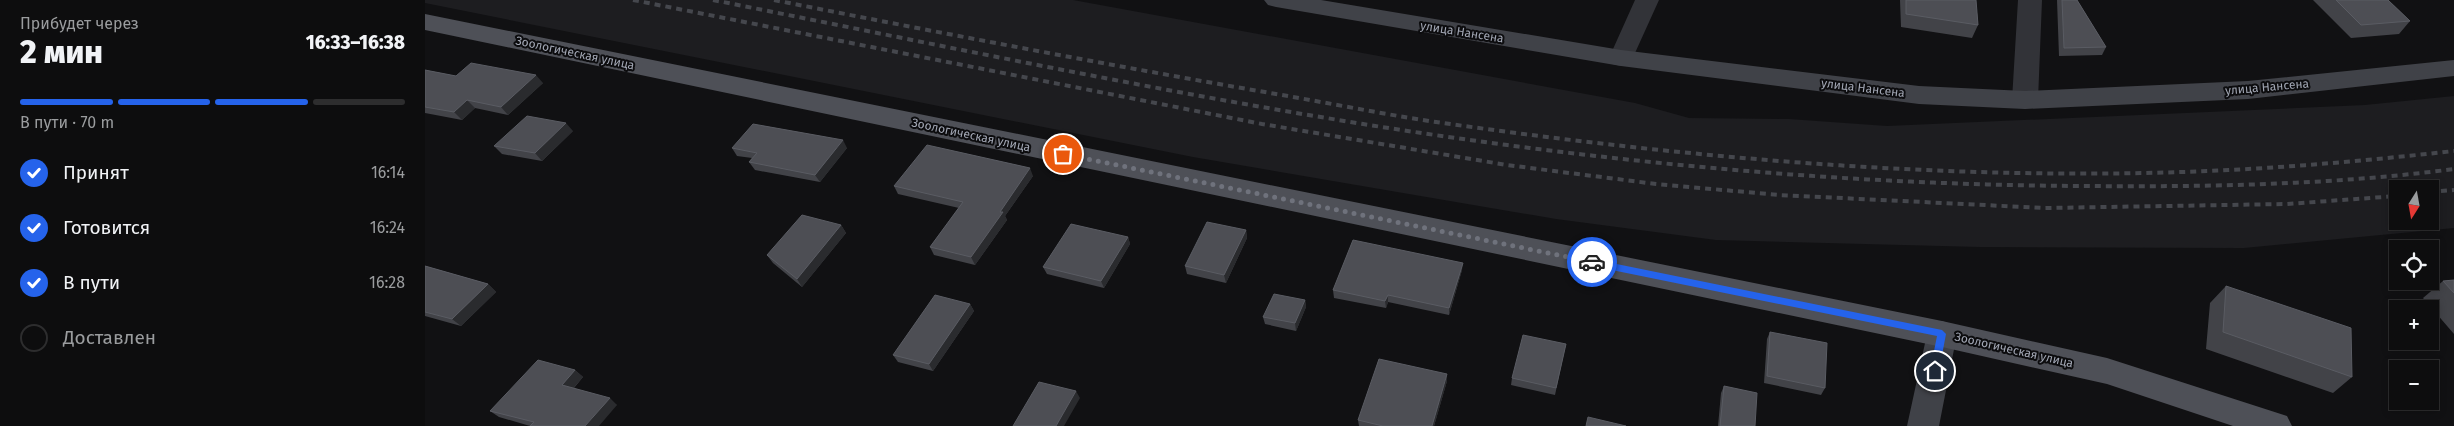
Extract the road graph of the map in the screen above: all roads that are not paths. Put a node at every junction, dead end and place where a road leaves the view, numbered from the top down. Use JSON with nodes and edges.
{"nodes":[{"id":1,"x":1276,"y":0,"type":"edge"},
{"id":2,"x":1647,"y":0,"type":"edge"},
{"id":3,"x":2030,"y":0,"type":"edge"},
{"id":4,"x":1317,"y":4,"type":"edge"},
{"id":5,"x":425,"y":22,"type":"edge"},
{"id":6,"x":1621,"y":58,"type":"junction"},
{"id":7,"x":2454,"y":68,"type":"edge"},
{"id":8,"x":2025,"y":100,"type":"junction"},
{"id":9,"x":1942,"y":334,"type":"junction"},
{"id":10,"x":1923,"y":426,"type":"edge"},
{"id":11,"x":2276,"y":426,"type":"edge"}],
"edges":[{"from":1,"to":4,"type":"main road","name":"улица Нансена"},
{"from":2,"to":6,"type":"street"},
{"from":3,"to":8,"type":"street"},
{"from":4,"to":6,"type":"main road","name":"улица Нансена"},
{"from":5,"to":9,"type":"main road","name":"Зоологическая улица"},
{"from":6,"to":8,"type":"main road","name":"улица Нансена"},
{"from":7,"to":8,"type":"main road","name":"улица Нансена"},
{"from":9,"to":10,"type":"main road"},
{"from":9,"to":11,"type":"main road","name":"Зоологическая улица"}]}
